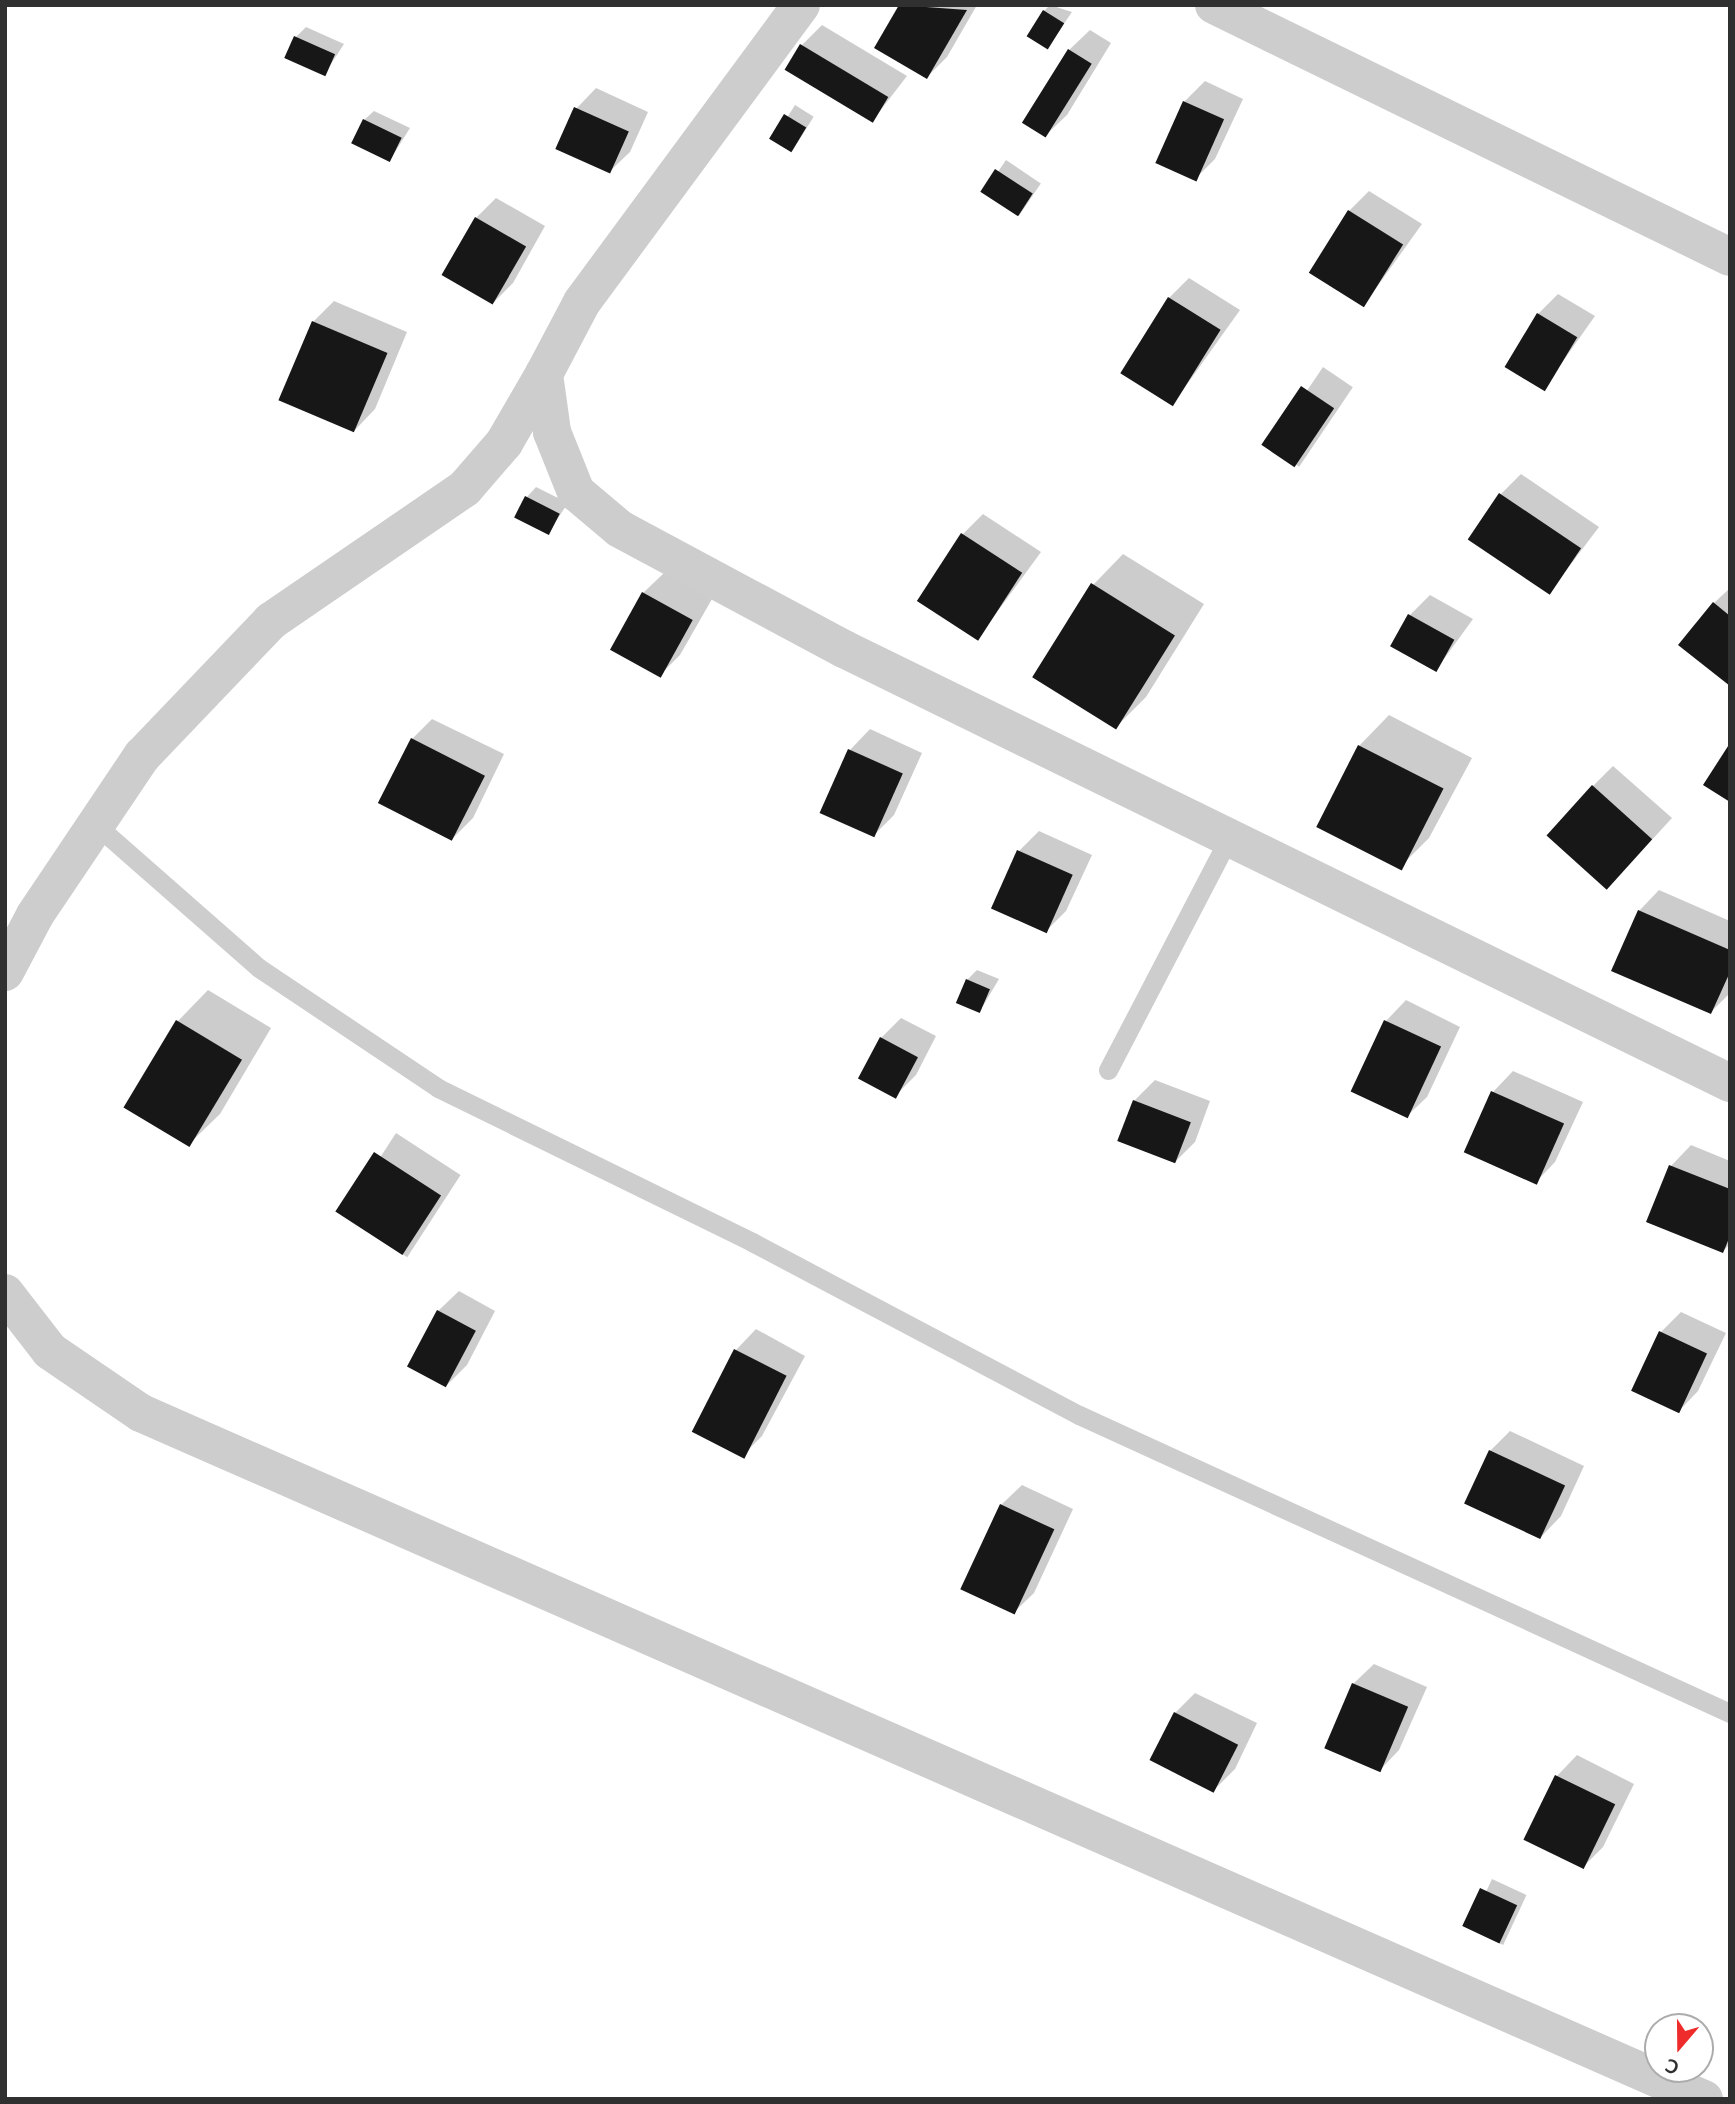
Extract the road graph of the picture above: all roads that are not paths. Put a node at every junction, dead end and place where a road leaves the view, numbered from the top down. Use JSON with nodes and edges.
{"nodes":[{"id":1,"x":801,"y":5,"type":"edge"},
{"id":2,"x":1214,"y":5,"type":"edge"},
{"id":3,"x":1730,"y":257,"type":"edge"},
{"id":4,"x":544,"y":374,"type":"junction"},
{"id":5,"x":95,"y":824,"type":"junction"},
{"id":6,"x":1228,"y":839,"type":"junction"},
{"id":7,"x":5,"y":972,"type":"edge"},
{"id":8,"x":1108,"y":1070,"type":"dead end"},
{"id":9,"x":1730,"y":1083,"type":"edge"},
{"id":10,"x":5,"y":1293,"type":"edge"},
{"id":11,"x":1730,"y":1713,"type":"edge"},
{"id":12,"x":1704,"y":2099,"type":"edge"}],
"edges":[{"from":1,"to":4,"type":"street"},
{"from":2,"to":3,"type":"street"},
{"from":4,"to":5,"type":"street"},
{"from":4,"to":6,"type":"street"},
{"from":5,"to":7,"type":"street"},
{"from":5,"to":11,"type":"lane"},
{"from":6,"to":8,"type":"lane"},
{"from":6,"to":9,"type":"street"},
{"from":10,"to":12,"type":"street"}]}
